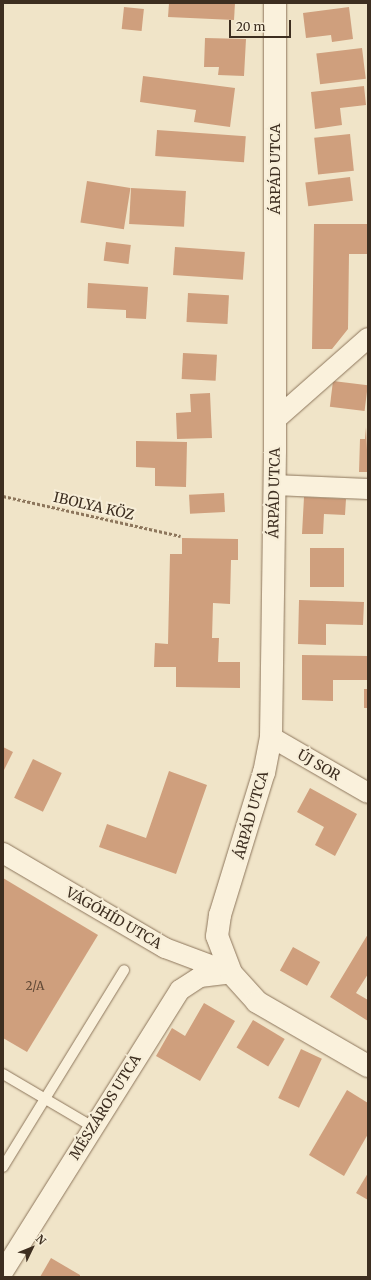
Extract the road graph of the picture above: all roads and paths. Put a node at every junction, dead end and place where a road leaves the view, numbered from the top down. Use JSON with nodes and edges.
{"nodes":[{"id":1,"x":275,"y":3,"type":"edge"},
{"id":2,"x":368,"y":338,"type":"edge"},
{"id":3,"x":275,"y":420,"type":"junction"},
{"id":4,"x":274,"y":485,"type":"junction"},
{"id":5,"x":368,"y":488,"type":"edge"},
{"id":6,"x":3,"y":496,"type":"edge"},
{"id":7,"x":181,"y":536,"type":"dead end"},
{"id":8,"x":270,"y":737,"type":"junction"},
{"id":9,"x":368,"y":793,"type":"edge"},
{"id":10,"x":3,"y":852,"type":"edge"},
{"id":11,"x":124,"y":970,"type":"dead end"},
{"id":12,"x":231,"y":973,"type":"junction"},
{"id":13,"x":368,"y":1066,"type":"edge"},
{"id":14,"x":3,"y":1074,"type":"edge"},
{"id":15,"x":46,"y":1099,"type":"junction"},
{"id":16,"x":93,"y":1127,"type":"junction"},
{"id":17,"x":3,"y":1167,"type":"edge"},
{"id":18,"x":3,"y":1272,"type":"edge"}],
"edges":[{"from":1,"to":3,"type":"street","name":"ÁRPÁD UTCA"},
{"from":2,"to":3,"type":"street"},
{"from":3,"to":4,"type":"street","name":"ÁRPÁD UTCA"},
{"from":4,"to":5,"type":"street"},
{"from":4,"to":8,"type":"street","name":"ÁRPÁD UTCA"},
{"from":6,"to":7,"type":"path","name":"IBOLYA KÖZ"},
{"from":8,"to":9,"type":"street","name":"ÚJ SOR"},
{"from":8,"to":12,"type":"street","name":"ÁRPÁD UTCA"},
{"from":10,"to":12,"type":"street","name":"VÁGÓHÍD UTCA"},
{"from":11,"to":15,"type":"lane"},
{"from":12,"to":13,"type":"street"},
{"from":12,"to":16,"type":"street","name":"MÉSZÁROS UTCA"},
{"from":14,"to":15,"type":"lane"},
{"from":15,"to":16,"type":"lane"},
{"from":15,"to":17,"type":"lane"},
{"from":16,"to":18,"type":"street","name":"MÉSZÁROS UTCA"}]}
